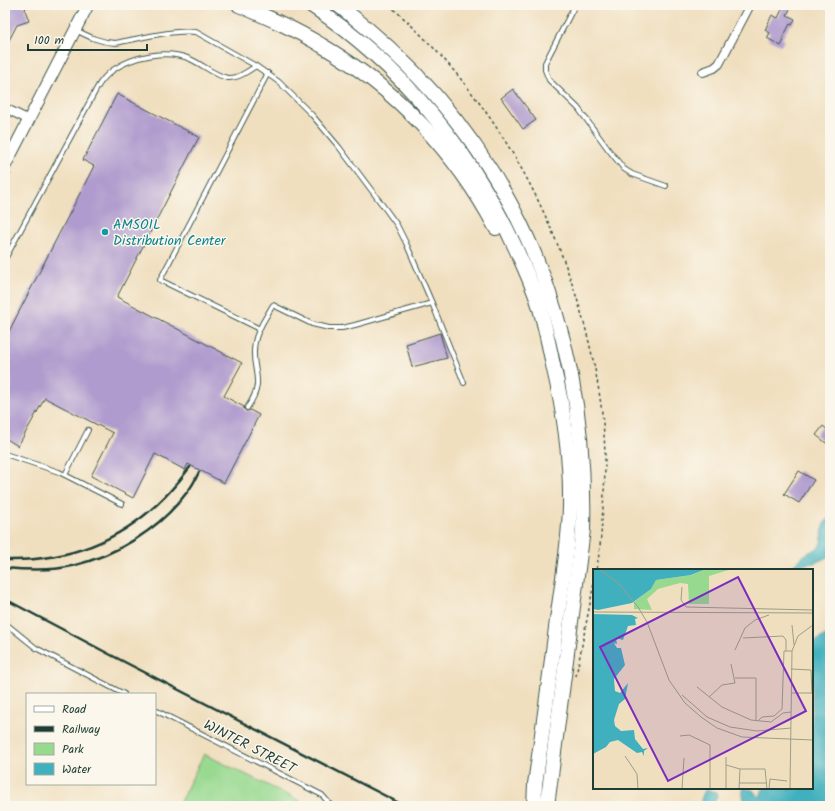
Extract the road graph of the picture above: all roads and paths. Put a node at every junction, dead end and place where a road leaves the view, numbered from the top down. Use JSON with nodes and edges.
{"nodes":[{"id":1,"x":88,"y":5,"type":"edge"},
{"id":2,"x":239,"y":5,"type":"edge"},
{"id":3,"x":311,"y":5,"type":"edge"},
{"id":4,"x":338,"y":5,"type":"edge"},
{"id":5,"x":575,"y":5,"type":"edge"},
{"id":6,"x":750,"y":5,"type":"edge"},
{"id":7,"x":76,"y":30,"type":"junction"},
{"id":8,"x":256,"y":66,"type":"junction"},
{"id":9,"x":703,"y":72,"type":"dead end"},
{"id":10,"x":268,"y":73,"type":"junction"},
{"id":11,"x":5,"y":108,"type":"edge"},
{"id":12,"x":29,"y":120,"type":"junction"},
{"id":13,"x":5,"y":166,"type":"edge"},
{"id":14,"x":666,"y":186,"type":"dead end"},
{"id":15,"x":5,"y":259,"type":"edge"},
{"id":16,"x":432,"y":303,"type":"junction"},
{"id":17,"x":260,"y":329,"type":"junction"},
{"id":18,"x":557,"y":380,"type":"junction"},
{"id":19,"x":464,"y":383,"type":"dead end"},
{"id":20,"x":247,"y":408,"type":"dead end"},
{"id":21,"x":88,"y":430,"type":"dead end"},
{"id":22,"x":5,"y":454,"type":"edge"},
{"id":23,"x":65,"y":475,"type":"junction"},
{"id":24,"x":122,"y":504,"type":"dead end"},
{"id":25,"x":5,"y":623,"type":"edge"},
{"id":26,"x":122,"y":693,"type":"edge"},
{"id":27,"x":156,"y":711,"type":"edge"},
{"id":28,"x":542,"y":785,"type":"junction"},
{"id":29,"x":330,"y":806,"type":"edge"},
{"id":30,"x":534,"y":806,"type":"edge"},
{"id":31,"x":547,"y":806,"type":"edge"}],
"edges":[{"from":1,"to":7,"type":"street"},
{"from":2,"to":18,"type":"highway"},
{"from":3,"to":18,"type":"highway"},
{"from":4,"to":28,"type":"highway"},
{"from":5,"to":14,"type":"lane"},
{"from":6,"to":9,"type":"street"},
{"from":7,"to":8,"type":"lane"},
{"from":7,"to":12,"type":"street"},
{"from":8,"to":10,"type":"lane"},
{"from":8,"to":15,"type":"lane"},
{"from":10,"to":16,"type":"lane"},
{"from":10,"to":17,"type":"lane"},
{"from":11,"to":12,"type":"street"},
{"from":12,"to":13,"type":"street"},
{"from":16,"to":17,"type":"lane"},
{"from":16,"to":19,"type":"lane"},
{"from":17,"to":20,"type":"lane"},
{"from":18,"to":28,"type":"highway"},
{"from":21,"to":23,"type":"lane"},
{"from":22,"to":23,"type":"lane"},
{"from":23,"to":24,"type":"lane"},
{"from":25,"to":26,"type":"lane"},
{"from":27,"to":29,"type":"lane","name":"WINTER STREET"},
{"from":28,"to":30,"type":"highway"},
{"from":28,"to":31,"type":"highway"}]}
